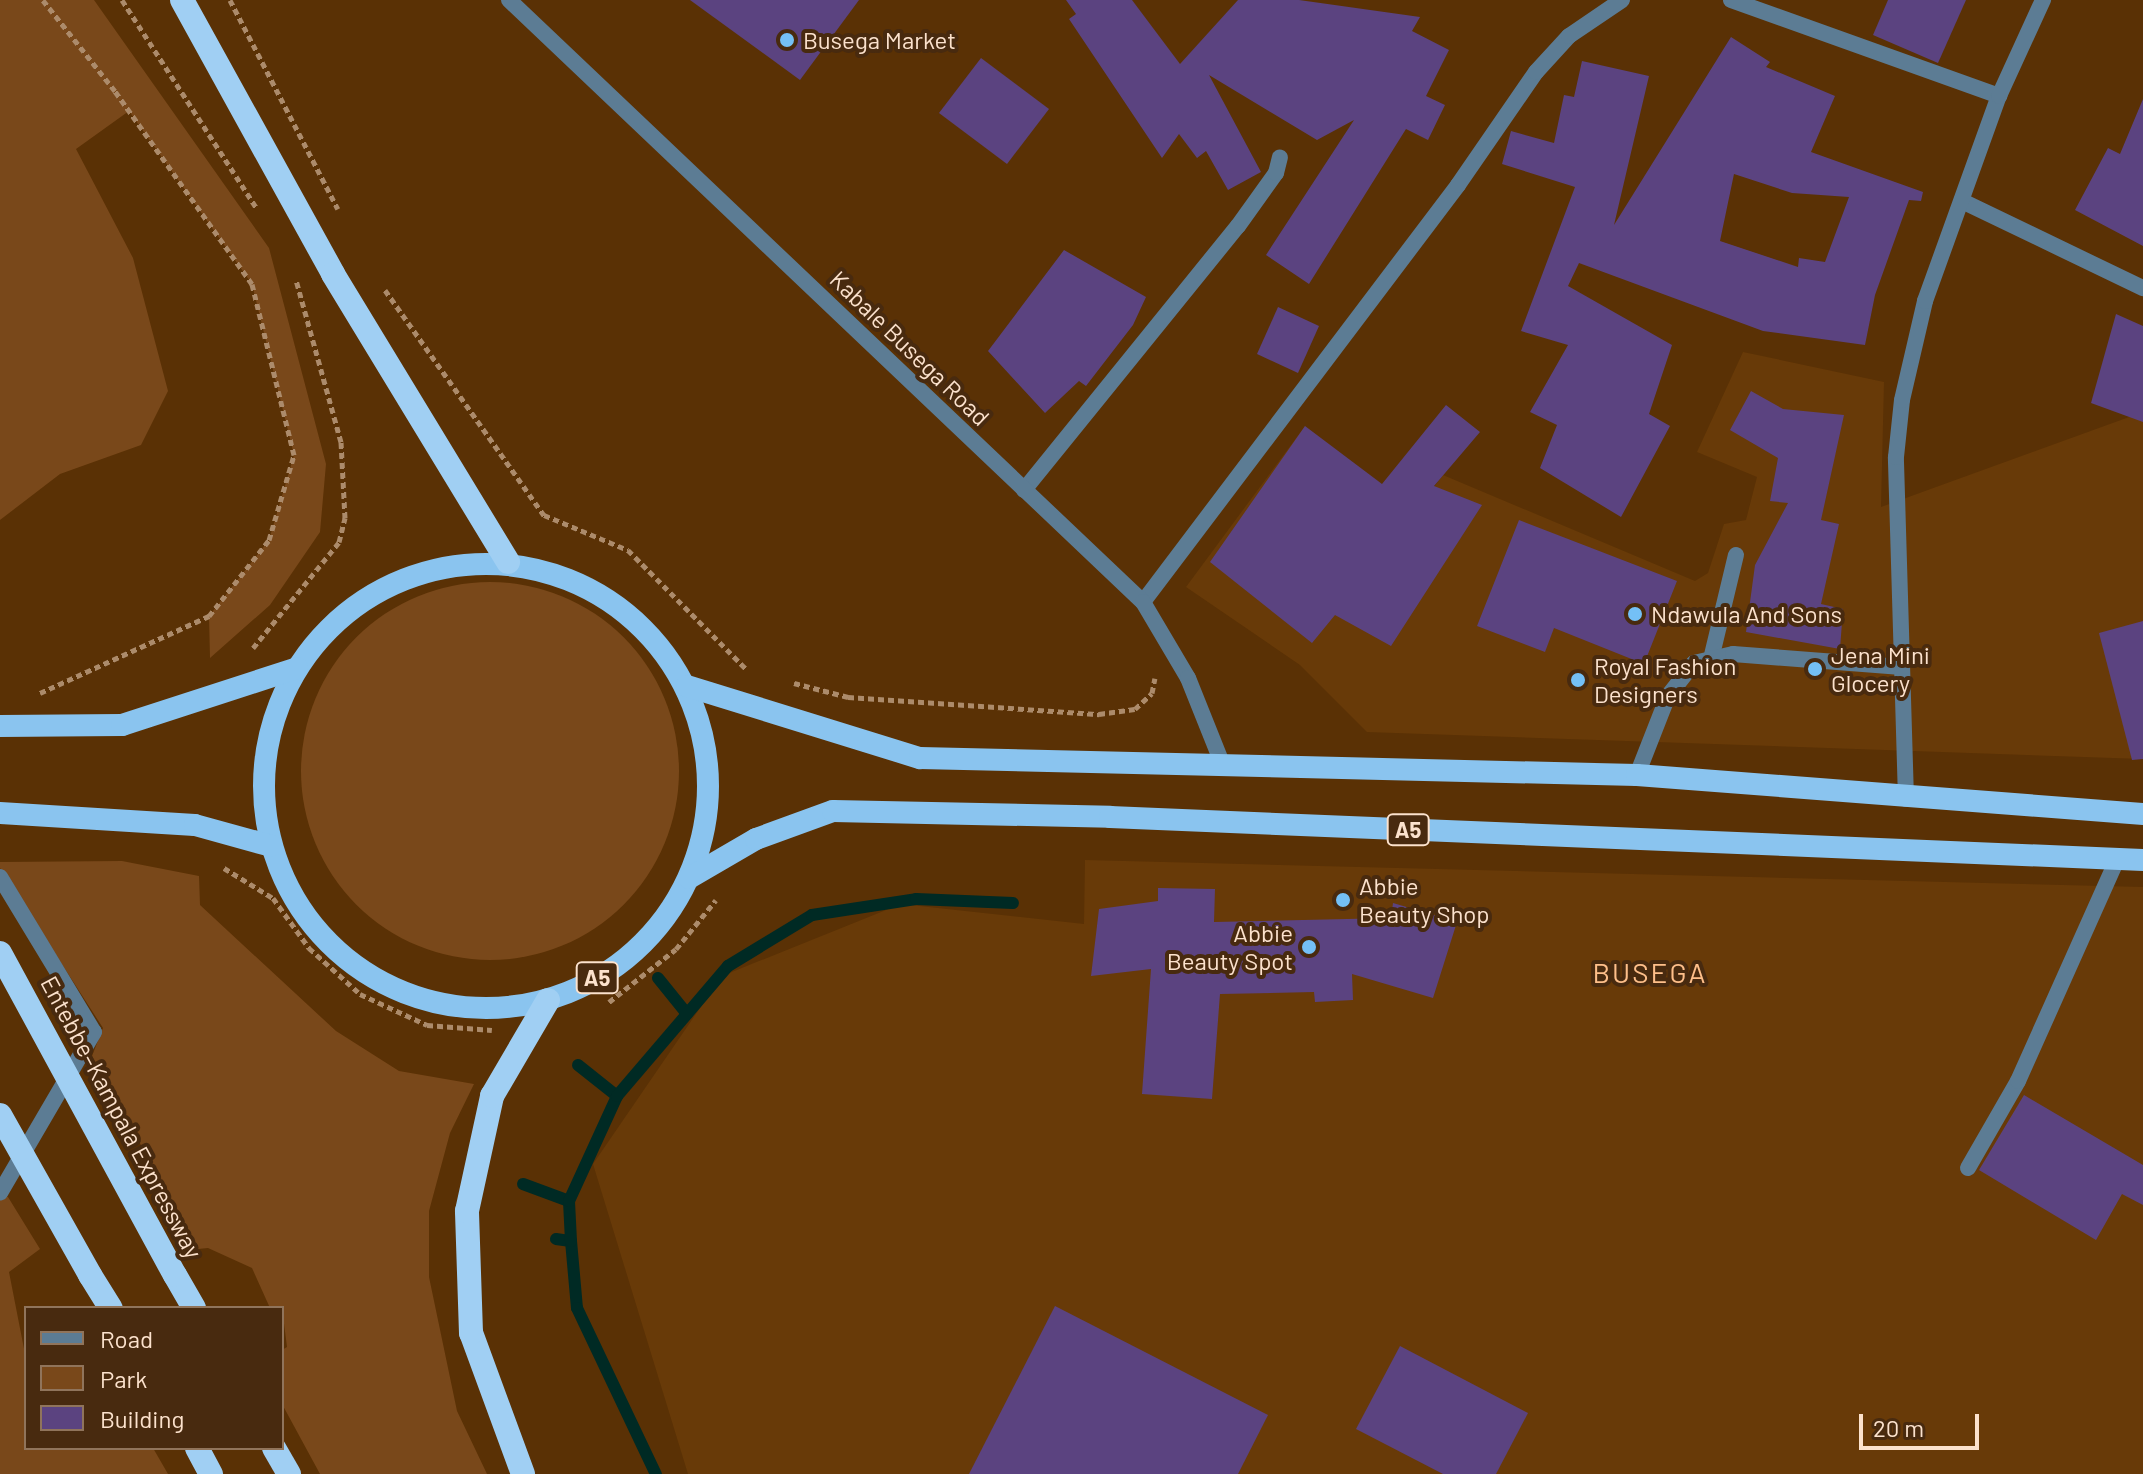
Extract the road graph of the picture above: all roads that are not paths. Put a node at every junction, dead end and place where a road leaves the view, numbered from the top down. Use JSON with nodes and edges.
{"nodes":[{"id":1,"x":182,"y":0,"type":"edge"},
{"id":2,"x":509,"y":0,"type":"edge"},
{"id":3,"x":1622,"y":0,"type":"edge"},
{"id":4,"x":1731,"y":0,"type":"edge"},
{"id":5,"x":2043,"y":0,"type":"edge"},
{"id":6,"x":1999,"y":96,"type":"junction"},
{"id":7,"x":1280,"y":157,"type":"dead end"},
{"id":8,"x":1964,"y":202,"type":"junction"},
{"id":9,"x":2143,"y":288,"type":"edge"},
{"id":10,"x":1024,"y":490,"type":"junction"},
{"id":11,"x":1736,"y":555,"type":"dead end"},
{"id":12,"x":508,"y":562,"type":"junction"},
{"id":13,"x":1143,"y":602,"type":"junction"},
{"id":14,"x":1711,"y":659,"type":"junction"},
{"id":15,"x":1902,"y":667,"type":"junction"},
{"id":16,"x":297,"y":668,"type":"junction"},
{"id":17,"x":687,"y":686,"type":"junction"},
{"id":18,"x":0,"y":726,"type":"edge"},
{"id":19,"x":1224,"y":768,"type":"junction"},
{"id":20,"x":1637,"y":775,"type":"junction"},
{"id":21,"x":1906,"y":799,"type":"junction"},
{"id":22,"x":0,"y":813,"type":"edge"},
{"id":23,"x":2143,"y":814,"type":"edge"},
{"id":24,"x":271,"y":846,"type":"junction"},
{"id":25,"x":2117,"y":860,"type":"junction"},
{"id":26,"x":2143,"y":860,"type":"edge"},
{"id":27,"x":0,"y":877,"type":"edge"},
{"id":28,"x":689,"y":878,"type":"junction"},
{"id":29,"x":0,"y":953,"type":"edge"},
{"id":30,"x":548,"y":1000,"type":"junction"},
{"id":31,"x":0,"y":1115,"type":"edge"},
{"id":32,"x":1968,"y":1168,"type":"dead end"},
{"id":33,"x":0,"y":1193,"type":"edge"},
{"id":34,"x":110,"y":1306,"type":"edge"},
{"id":35,"x":193,"y":1306,"type":"edge"},
{"id":36,"x":198,"y":1450,"type":"edge"},
{"id":37,"x":275,"y":1450,"type":"edge"},
{"id":38,"x":211,"y":1474,"type":"edge"},
{"id":39,"x":289,"y":1474,"type":"edge"},
{"id":40,"x":523,"y":1474,"type":"edge"}],
"edges":[{"from":1,"to":12,"type":"highway"},
{"from":2,"to":10,"type":"street","name":"Kabale Busega Road"},
{"from":3,"to":13,"type":"street"},
{"from":4,"to":6,"type":"street"},
{"from":5,"to":6,"type":"street"},
{"from":6,"to":8,"type":"street"},
{"from":7,"to":10,"type":"street"},
{"from":8,"to":9,"type":"street"},
{"from":8,"to":15,"type":"street"},
{"from":10,"to":13,"type":"street","name":"Kabale Busega Road"},
{"from":11,"to":14,"type":"street"},
{"from":12,"to":16,"type":"highway","number":"A5"},
{"from":12,"to":17,"type":"highway","number":"A5"},
{"from":13,"to":19,"type":"street","name":"Kabale Busega Road"},
{"from":14,"to":15,"type":"street"},
{"from":14,"to":20,"type":"street"},
{"from":15,"to":21,"type":"street"},
{"from":16,"to":18,"type":"highway"},
{"from":16,"to":24,"type":"highway","number":"A5"},
{"from":17,"to":19,"type":"highway"},
{"from":17,"to":28,"type":"highway","number":"A5"},
{"from":19,"to":20,"type":"highway"},
{"from":20,"to":21,"type":"highway"},
{"from":21,"to":23,"type":"highway"},
{"from":22,"to":24,"type":"highway"},
{"from":24,"to":30,"type":"highway","number":"A5"},
{"from":25,"to":26,"type":"highway","number":"A5"},
{"from":25,"to":28,"type":"highway","number":"A5"},
{"from":25,"to":32,"type":"street"},
{"from":27,"to":33,"type":"street"},
{"from":28,"to":30,"type":"highway","number":"A5"},
{"from":29,"to":35,"type":"highway","name":"Entebbe–Kampala Expressway","bridge":true},
{"from":30,"to":40,"type":"highway"},
{"from":31,"to":34,"type":"highway","bridge":true},
{"from":36,"to":38,"type":"highway"},
{"from":37,"to":39,"type":"highway"}]}
